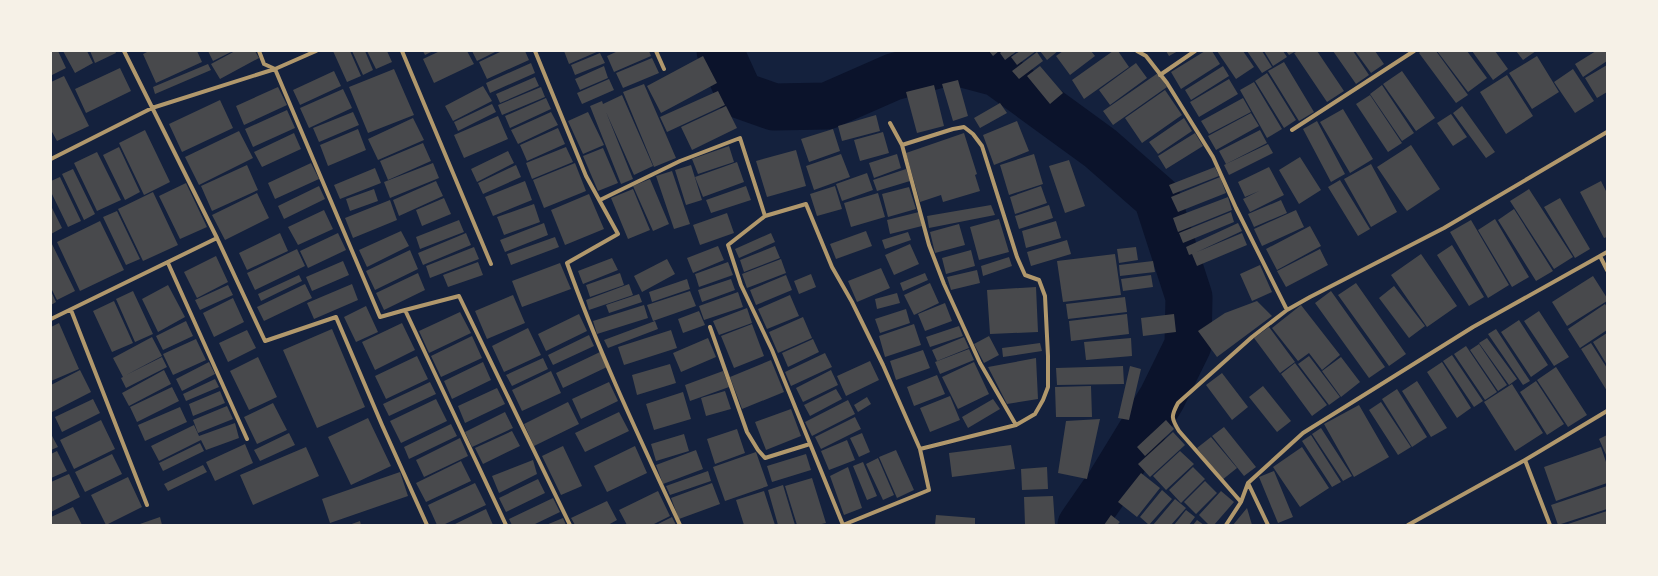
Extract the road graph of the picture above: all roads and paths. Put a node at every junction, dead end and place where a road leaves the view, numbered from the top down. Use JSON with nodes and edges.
{"nodes":[{"id":1,"x":124,"y":51,"type":"edge"},
{"id":2,"x":259,"y":51,"type":"edge"},
{"id":3,"x":316,"y":51,"type":"edge"},
{"id":4,"x":402,"y":51,"type":"edge"},
{"id":5,"x":535,"y":51,"type":"edge"},
{"id":6,"x":656,"y":51,"type":"edge"},
{"id":7,"x":1137,"y":51,"type":"edge"},
{"id":8,"x":1195,"y":51,"type":"edge"},
{"id":9,"x":1414,"y":51,"type":"edge"},
{"id":10,"x":275,"y":69,"type":"junction"},
{"id":11,"x":664,"y":69,"type":"dead end"},
{"id":12,"x":1160,"y":75,"type":"junction"},
{"id":13,"x":152,"y":108,"type":"junction"},
{"id":14,"x":890,"y":123,"type":"dead end"},
{"id":15,"x":1292,"y":130,"type":"dead end"},
{"id":16,"x":1607,"y":132,"type":"edge"},
{"id":17,"x":902,"y":145,"type":"junction"},
{"id":18,"x":51,"y":159,"type":"edge"},
{"id":19,"x":600,"y":200,"type":"junction"},
{"id":20,"x":765,"y":216,"type":"junction"},
{"id":21,"x":217,"y":238,"type":"junction"},
{"id":22,"x":1607,"y":252,"type":"edge"},
{"id":23,"x":1600,"y":256,"type":"junction"},
{"id":24,"x":168,"y":263,"type":"junction"},
{"id":25,"x":491,"y":264,"type":"dead end"},
{"id":26,"x":1607,"y":270,"type":"edge"},
{"id":27,"x":71,"y":310,"type":"junction"},
{"id":28,"x":404,"y":310,"type":"junction"},
{"id":29,"x":1287,"y":310,"type":"junction"},
{"id":30,"x":51,"y":318,"type":"edge"},
{"id":31,"x":710,"y":327,"type":"dead end"},
{"id":32,"x":1607,"y":410,"type":"edge"},
{"id":33,"x":1016,"y":424,"type":"junction"},
{"id":34,"x":247,"y":439,"type":"dead end"},
{"id":35,"x":810,"y":444,"type":"junction"},
{"id":36,"x":920,"y":449,"type":"junction"},
{"id":37,"x":1525,"y":460,"type":"junction"},
{"id":38,"x":1248,"y":483,"type":"junction"},
{"id":39,"x":1241,"y":502,"type":"junction"},
{"id":40,"x":147,"y":505,"type":"dead end"},
{"id":41,"x":428,"y":525,"type":"edge"},
{"id":42,"x":506,"y":525,"type":"edge"},
{"id":43,"x":570,"y":525,"type":"edge"},
{"id":44,"x":680,"y":525,"type":"edge"},
{"id":45,"x":843,"y":525,"type":"edge"},
{"id":46,"x":1226,"y":525,"type":"edge"},
{"id":47,"x":1268,"y":525,"type":"edge"},
{"id":48,"x":1408,"y":525,"type":"edge"},
{"id":49,"x":1550,"y":525,"type":"edge"}],
"edges":[{"from":1,"to":13,"type":"street"},
{"from":2,"to":10,"type":"street"},
{"from":3,"to":10,"type":"street"},
{"from":4,"to":25,"type":"street"},
{"from":5,"to":19,"type":"street"},
{"from":6,"to":11,"type":"street"},
{"from":7,"to":12,"type":"street"},
{"from":8,"to":12,"type":"street"},
{"from":9,"to":15,"type":"street"},
{"from":10,"to":13,"type":"street"},
{"from":10,"to":28,"type":"street"},
{"from":12,"to":29,"type":"street"},
{"from":13,"to":18,"type":"street"},
{"from":13,"to":21,"type":"street"},
{"from":14,"to":17,"type":"street"},
{"from":16,"to":29,"type":"street"},
{"from":17,"to":33,"type":"street"},
{"from":17,"to":33,"type":"street"},
{"from":19,"to":20,"type":"street"},
{"from":19,"to":44,"type":"street"},
{"from":20,"to":35,"type":"street"},
{"from":20,"to":36,"type":"street"},
{"from":21,"to":24,"type":"street"},
{"from":21,"to":41,"type":"street"},
{"from":22,"to":23,"type":"street"},
{"from":23,"to":26,"type":"street"},
{"from":23,"to":38,"type":"street"},
{"from":24,"to":27,"type":"street"},
{"from":24,"to":34,"type":"street"},
{"from":27,"to":30,"type":"street"},
{"from":27,"to":40,"type":"street"},
{"from":28,"to":42,"type":"street"},
{"from":28,"to":43,"type":"street"},
{"from":29,"to":39,"type":"street"},
{"from":31,"to":35,"type":"street"},
{"from":32,"to":37,"type":"street"},
{"from":33,"to":36,"type":"street"},
{"from":35,"to":45,"type":"street"},
{"from":36,"to":45,"type":"street"},
{"from":37,"to":48,"type":"street"},
{"from":37,"to":49,"type":"street"},
{"from":38,"to":39,"type":"street"},
{"from":38,"to":47,"type":"street"},
{"from":39,"to":46,"type":"street"}]}
